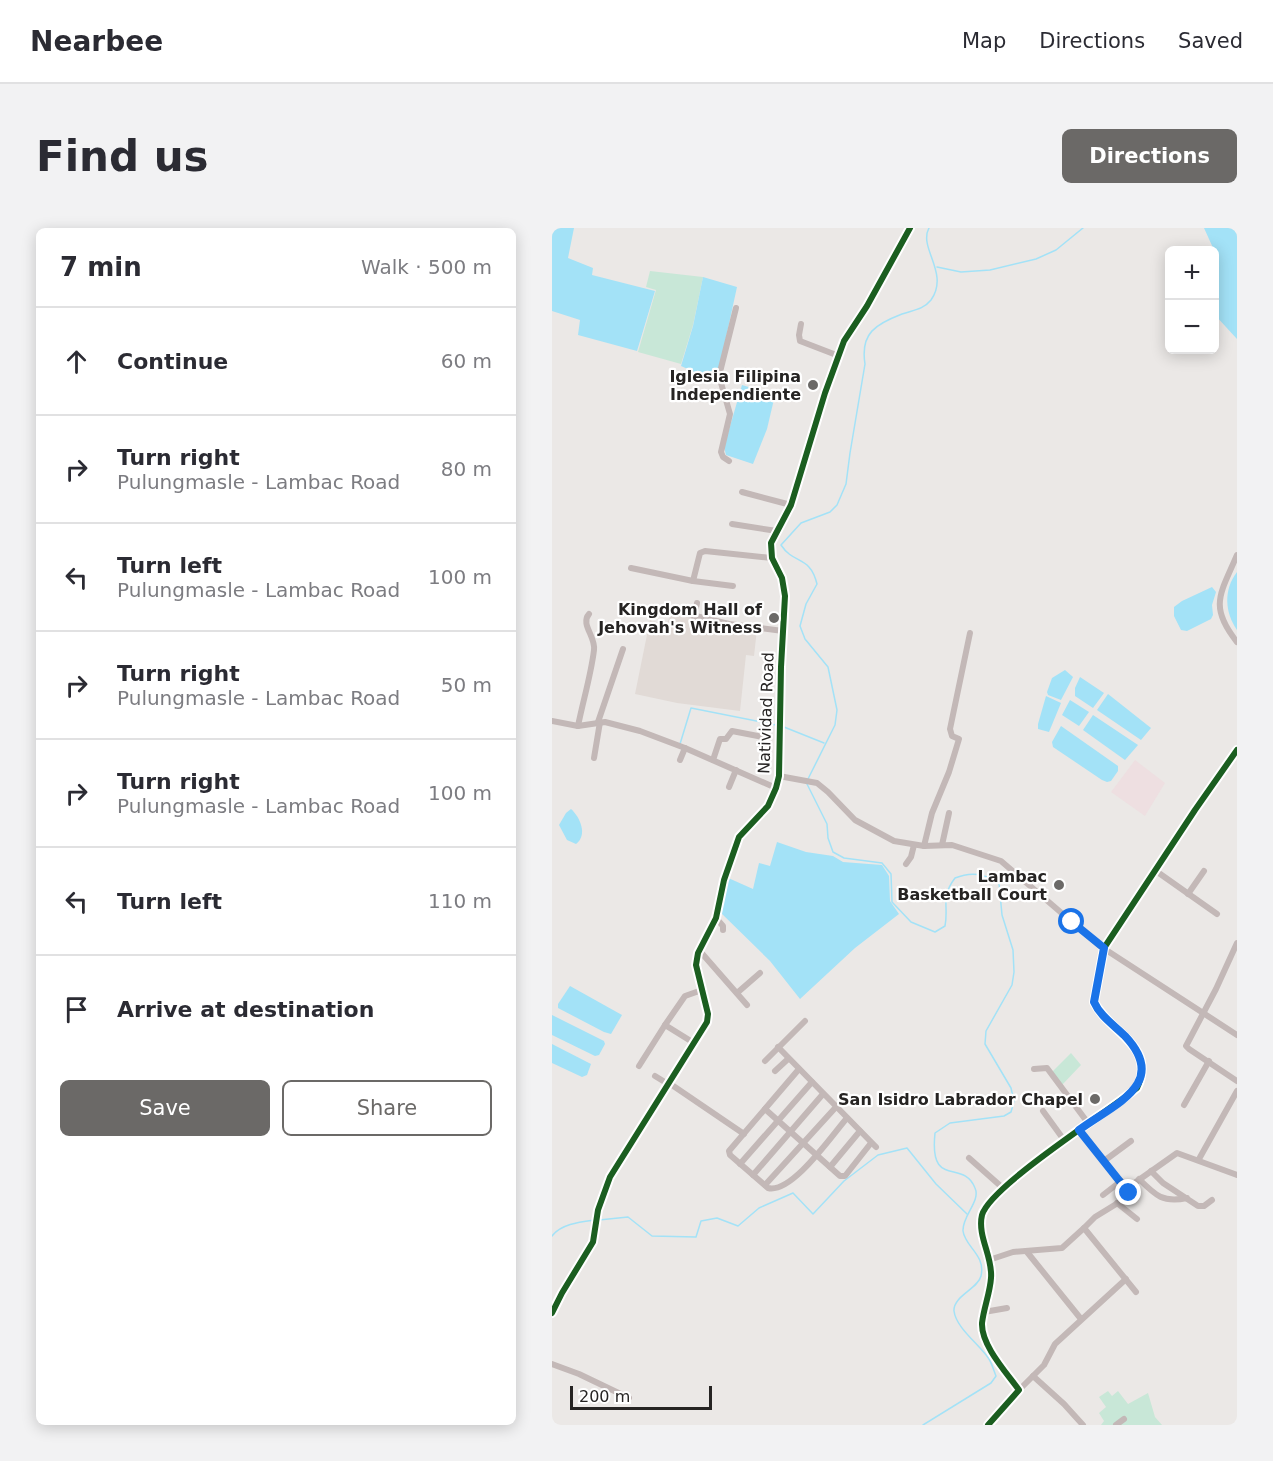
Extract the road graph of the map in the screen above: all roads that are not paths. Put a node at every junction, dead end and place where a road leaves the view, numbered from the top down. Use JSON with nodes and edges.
{"nodes":[{"id":1,"x":910,"y":228,"type":"edge"},
{"id":2,"x":736,"y":308,"type":"dead end"},
{"id":3,"x":801,"y":324,"type":"dead end"},
{"id":4,"x":838,"y":356,"type":"junction"},
{"id":5,"x":729,"y":461,"type":"dead end"},
{"id":6,"x":742,"y":492,"type":"dead end"},
{"id":7,"x":791,"y":505,"type":"junction"},
{"id":8,"x":732,"y":524,"type":"dead end"},
{"id":9,"x":777,"y":531,"type":"junction"},
{"id":10,"x":1237,"y":555,"type":"edge"},
{"id":11,"x":772,"y":558,"type":"junction"},
{"id":12,"x":631,"y":568,"type":"dead end"},
{"id":13,"x":693,"y":580,"type":"junction"},
{"id":14,"x":733,"y":586,"type":"dead end"},
{"id":15,"x":697,"y":603,"type":"dead end"},
{"id":16,"x":675,"y":611,"type":"dead end"},
{"id":17,"x":589,"y":614,"type":"dead end"},
{"id":18,"x":694,"y":617,"type":"junction"},
{"id":19,"x":783,"y":631,"type":"junction"},
{"id":20,"x":970,"y":633,"type":"dead end"},
{"id":21,"x":1237,"y":642,"type":"edge"},
{"id":22,"x":623,"y":649,"type":"dead end"},
{"id":23,"x":552,"y":721,"type":"edge"},
{"id":24,"x":599,"y":722,"type":"junction"},
{"id":25,"x":578,"y":726,"type":"junction"},
{"id":26,"x":763,"y":737,"type":"dead end"},
{"id":27,"x":685,"y":748,"type":"junction"},
{"id":28,"x":1237,"y":750,"type":"edge"},
{"id":29,"x":594,"y":759,"type":"dead end"},
{"id":30,"x":681,"y":760,"type":"dead end"},
{"id":31,"x":713,"y":760,"type":"junction"},
{"id":32,"x":736,"y":770,"type":"junction"},
{"id":33,"x":779,"y":776,"type":"junction"},
{"id":34,"x":729,"y":787,"type":"dead end"},
{"id":35,"x":776,"y":788,"type":"junction"},
{"id":36,"x":949,"y":813,"type":"dead end"},
{"id":37,"x":914,"y":845,"type":"junction"},
{"id":38,"x":942,"y":845,"type":"junction"},
{"id":39,"x":924,"y":846,"type":"junction"},
{"id":40,"x":906,"y":864,"type":"dead end"},
{"id":41,"x":1156,"y":871,"type":"junction"},
{"id":42,"x":1204,"y":871,"type":"dead end"},
{"id":43,"x":1188,"y":894,"type":"junction"},
{"id":44,"x":1217,"y":914,"type":"dead end"},
{"id":45,"x":716,"y":918,"type":"junction"},
{"id":46,"x":723,"y":930,"type":"dead end"},
{"id":47,"x":1237,"y":942,"type":"edge"},
{"id":48,"x":1104,"y":948,"type":"junction"},
{"id":49,"x":699,"y":950,"type":"junction"},
{"id":50,"x":760,"y":973,"type":"dead end"},
{"id":51,"x":702,"y":990,"type":"junction"},
{"id":52,"x":737,"y":993,"type":"junction"},
{"id":53,"x":747,"y":1005,"type":"dead end"},
{"id":54,"x":1203,"y":1013,"type":"junction"},
{"id":55,"x":805,"y":1021,"type":"dead end"},
{"id":56,"x":665,"y":1025,"type":"junction"},
{"id":57,"x":1237,"y":1035,"type":"edge"},
{"id":58,"x":694,"y":1043,"type":"junction"},
{"id":59,"x":778,"y":1047,"type":"junction"},
{"id":60,"x":788,"y":1059,"type":"junction"},
{"id":61,"x":765,"y":1061,"type":"dead end"},
{"id":62,"x":1209,"y":1061,"type":"junction"},
{"id":63,"x":639,"y":1066,"type":"dead end"},
{"id":64,"x":799,"y":1069,"type":"junction"},
{"id":65,"x":1034,"y":1069,"type":"dead end"},
{"id":66,"x":775,"y":1071,"type":"dead end"},
{"id":67,"x":655,"y":1076,"type":"dead end"},
{"id":68,"x":1237,"y":1081,"type":"edge"},
{"id":69,"x":812,"y":1082,"type":"junction"},
{"id":70,"x":668,"y":1084,"type":"junction"},
{"id":71,"x":1237,"y":1091,"type":"edge"},
{"id":72,"x":823,"y":1094,"type":"junction"},
{"id":73,"x":1184,"y":1105,"type":"dead end"},
{"id":74,"x":836,"y":1107,"type":"junction"},
{"id":75,"x":765,"y":1109,"type":"junction"},
{"id":76,"x":1043,"y":1111,"type":"dead end"},
{"id":77,"x":847,"y":1118,"type":"junction"},
{"id":78,"x":778,"y":1121,"type":"junction"},
{"id":79,"x":1088,"y":1123,"type":"junction"},
{"id":80,"x":1079,"y":1130,"type":"junction"},
{"id":81,"x":791,"y":1131,"type":"junction"},
{"id":82,"x":860,"y":1131,"type":"junction"},
{"id":83,"x":744,"y":1134,"type":"junction"},
{"id":84,"x":1064,"y":1140,"type":"junction"},
{"id":85,"x":1131,"y":1141,"type":"dead end"},
{"id":86,"x":804,"y":1142,"type":"junction"},
{"id":87,"x":817,"y":1154,"type":"junction"},
{"id":88,"x":969,"y":1158,"type":"dead end"},
{"id":89,"x":1199,"y":1159,"type":"junction"},
{"id":90,"x":1104,"y":1161,"type":"junction"},
{"id":91,"x":740,"y":1164,"type":"junction"},
{"id":92,"x":830,"y":1167,"type":"junction"},
{"id":93,"x":1150,"y":1171,"type":"junction"},
{"id":94,"x":753,"y":1175,"type":"junction"},
{"id":95,"x":1237,"y":1175,"type":"edge"},
{"id":96,"x":1139,"y":1179,"type":"junction"},
{"id":97,"x":1121,"y":1181,"type":"junction"},
{"id":98,"x":765,"y":1185,"type":"junction"},
{"id":99,"x":1004,"y":1189,"type":"junction"},
{"id":100,"x":1126,"y":1189,"type":"junction"},
{"id":101,"x":1103,"y":1196,"type":"dead end"},
{"id":102,"x":1187,"y":1198,"type":"junction"},
{"id":103,"x":1212,"y":1200,"type":"dead end"},
{"id":104,"x":1118,"y":1203,"type":"junction"},
{"id":105,"x":1137,"y":1219,"type":"dead end"},
{"id":106,"x":1084,"y":1228,"type":"junction"},
{"id":107,"x":1027,"y":1251,"type":"junction"},
{"id":108,"x":989,"y":1260,"type":"junction"},
{"id":109,"x":1126,"y":1279,"type":"junction"},
{"id":110,"x":1136,"y":1292,"type":"dead end"},
{"id":111,"x":1007,"y":1308,"type":"dead end"},
{"id":112,"x":984,"y":1312,"type":"junction"},
{"id":113,"x":552,"y":1313,"type":"edge"},
{"id":114,"x":1081,"y":1319,"type":"junction"},
{"id":115,"x":552,"y":1364,"type":"edge"},
{"id":116,"x":1033,"y":1377,"type":"junction"},
{"id":117,"x":1019,"y":1390,"type":"junction"},
{"id":118,"x":629,"y":1398,"type":"dead end"},
{"id":119,"x":1124,"y":1419,"type":"dead end"},
{"id":120,"x":988,"y":1425,"type":"edge"},
{"id":121,"x":1083,"y":1425,"type":"edge"},
{"id":122,"x":1116,"y":1425,"type":"edge"}],
"edges":[{"from":1,"to":4,"type":"street"},
{"from":2,"to":5,"type":"street"},
{"from":3,"to":4,"type":"street"},
{"from":4,"to":7,"type":"street"},
{"from":6,"to":7,"type":"street"},
{"from":7,"to":9,"type":"street"},
{"from":8,"to":9,"type":"street"},
{"from":9,"to":11,"type":"street"},
{"from":10,"to":21,"type":"street"},
{"from":11,"to":13,"type":"street"},
{"from":11,"to":19,"type":"street","name":"Natividad Road"},
{"from":12,"to":13,"type":"street"},
{"from":13,"to":14,"type":"street"},
{"from":15,"to":18,"type":"street"},
{"from":16,"to":18,"type":"street"},
{"from":17,"to":25,"type":"street"},
{"from":18,"to":19,"type":"street"},
{"from":19,"to":33,"type":"street","name":"Natividad Road"},
{"from":20,"to":39,"type":"street"},
{"from":22,"to":24,"type":"street"},
{"from":23,"to":25,"type":"street"},
{"from":24,"to":25,"type":"street"},
{"from":24,"to":27,"type":"street"},
{"from":24,"to":29,"type":"street"},
{"from":26,"to":31,"type":"street"},
{"from":27,"to":30,"type":"street"},
{"from":27,"to":31,"type":"street"},
{"from":28,"to":41,"type":"street"},
{"from":31,"to":32,"type":"street"},
{"from":32,"to":34,"type":"street"},
{"from":32,"to":35,"type":"street"},
{"from":33,"to":35,"type":"street","name":"Natividad Road"},
{"from":33,"to":37,"type":"street"},
{"from":35,"to":45,"type":"street","name":"Natividad Road"},
{"from":36,"to":38,"type":"street"},
{"from":37,"to":39,"type":"street"},
{"from":37,"to":40,"type":"street"},
{"from":38,"to":39,"type":"street"},
{"from":38,"to":48,"type":"street"},
{"from":41,"to":43,"type":"street"},
{"from":41,"to":48,"type":"street"},
{"from":42,"to":43,"type":"street"},
{"from":43,"to":44,"type":"street"},
{"from":45,"to":46,"type":"street"},
{"from":45,"to":49,"type":"street","name":"Natividad Road"},
{"from":47,"to":54,"type":"street"},
{"from":48,"to":54,"type":"street"},
{"from":48,"to":79,"type":"street"},
{"from":49,"to":51,"type":"street","name":"Natividad Road"},
{"from":49,"to":52,"type":"street"},
{"from":50,"to":52,"type":"street"},
{"from":51,"to":56,"type":"street"},
{"from":51,"to":58,"type":"street","name":"Natividad Road"},
{"from":52,"to":53,"type":"street"},
{"from":54,"to":57,"type":"street"},
{"from":54,"to":62,"type":"street"},
{"from":55,"to":59,"type":"street"},
{"from":56,"to":58,"type":"street"},
{"from":56,"to":63,"type":"street"},
{"from":58,"to":70,"type":"street","name":"Natividad Road"},
{"from":59,"to":60,"type":"street"},
{"from":59,"to":61,"type":"street"},
{"from":60,"to":64,"type":"street"},
{"from":60,"to":66,"type":"street"},
{"from":62,"to":68,"type":"street"},
{"from":62,"to":73,"type":"street"},
{"from":64,"to":69,"type":"street"},
{"from":64,"to":75,"type":"street"},
{"from":65,"to":79,"type":"street"},
{"from":67,"to":70,"type":"street"},
{"from":69,"to":72,"type":"street"},
{"from":69,"to":78,"type":"street"},
{"from":70,"to":83,"type":"street"},
{"from":70,"to":113,"type":"street","name":"Natividad Road"},
{"from":71,"to":89,"type":"street"},
{"from":72,"to":74,"type":"street"},
{"from":72,"to":81,"type":"street"},
{"from":74,"to":77,"type":"street"},
{"from":74,"to":86,"type":"street"},
{"from":75,"to":78,"type":"street"},
{"from":75,"to":83,"type":"street"},
{"from":76,"to":84,"type":"street"},
{"from":77,"to":82,"type":"street"},
{"from":77,"to":87,"type":"street"},
{"from":78,"to":81,"type":"street"},
{"from":78,"to":91,"type":"street"},
{"from":79,"to":80,"type":"street"},
{"from":80,"to":84,"type":"street"},
{"from":80,"to":90,"type":"street"},
{"from":81,"to":86,"type":"street"},
{"from":81,"to":94,"type":"street"},
{"from":82,"to":92,"type":"street"},
{"from":82,"to":92,"type":"street"},
{"from":83,"to":91,"type":"street"},
{"from":84,"to":99,"type":"street"},
{"from":85,"to":90,"type":"street"},
{"from":86,"to":87,"type":"street"},
{"from":86,"to":98,"type":"street"},
{"from":87,"to":92,"type":"street"},
{"from":87,"to":98,"type":"street"},
{"from":88,"to":99,"type":"street"},
{"from":89,"to":93,"type":"street"},
{"from":89,"to":95,"type":"street"},
{"from":90,"to":97,"type":"street"},
{"from":91,"to":94,"type":"street"},
{"from":93,"to":96,"type":"street"},
{"from":93,"to":102,"type":"street"},
{"from":94,"to":98,"type":"street"},
{"from":96,"to":100,"type":"street"},
{"from":96,"to":102,"type":"street"},
{"from":97,"to":100,"type":"street"},
{"from":97,"to":101,"type":"street"},
{"from":99,"to":108,"type":"street"},
{"from":100,"to":104,"type":"street"},
{"from":102,"to":103,"type":"street"},
{"from":104,"to":105,"type":"street"},
{"from":104,"to":106,"type":"street"},
{"from":106,"to":107,"type":"street"},
{"from":106,"to":109,"type":"street"},
{"from":107,"to":108,"type":"street"},
{"from":107,"to":114,"type":"street"},
{"from":108,"to":112,"type":"street"},
{"from":109,"to":110,"type":"street"},
{"from":109,"to":114,"type":"street"},
{"from":111,"to":112,"type":"street"},
{"from":112,"to":117,"type":"street"},
{"from":114,"to":116,"type":"street"},
{"from":115,"to":118,"type":"street"},
{"from":116,"to":117,"type":"street"},
{"from":116,"to":121,"type":"street"},
{"from":117,"to":120,"type":"street"},
{"from":119,"to":122,"type":"street"}]}
